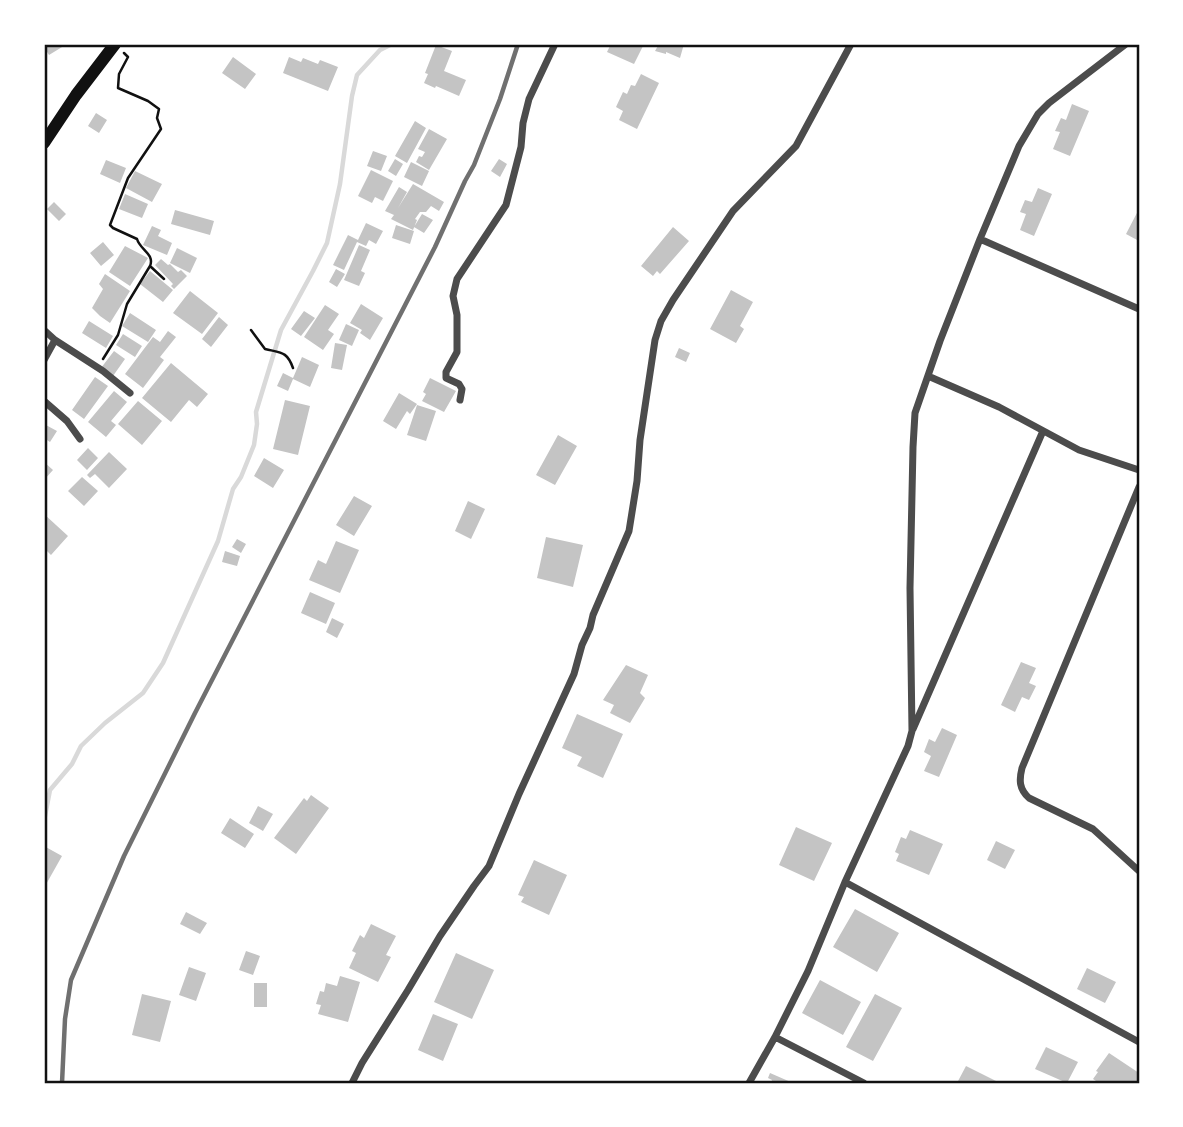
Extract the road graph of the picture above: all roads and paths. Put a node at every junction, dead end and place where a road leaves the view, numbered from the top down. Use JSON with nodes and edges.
{"nodes":[{"id":1,"x":115,"y":44,"type":"edge"},
{"id":2,"x":555,"y":44,"type":"edge"},
{"id":3,"x":851,"y":44,"type":"edge"},
{"id":4,"x":1126,"y":44,"type":"edge"},
{"id":5,"x":128,"y":57,"type":"dead end"},
{"id":6,"x":44,"y":144,"type":"edge"},
{"id":7,"x":980,"y":239,"type":"junction"},
{"id":8,"x":150,"y":266,"type":"junction"},
{"id":9,"x":164,"y":279,"type":"dead end"},
{"id":10,"x":1139,"y":309,"type":"edge"},
{"id":11,"x":44,"y":330,"type":"edge"},
{"id":12,"x":251,"y":330,"type":"dead end"},
{"id":13,"x":55,"y":340,"type":"junction"},
{"id":14,"x":44,"y":360,"type":"edge"},
{"id":15,"x":97,"y":368,"type":"junction"},
{"id":16,"x":293,"y":368,"type":"dead end"},
{"id":17,"x":928,"y":376,"type":"junction"},
{"id":18,"x":130,"y":393,"type":"dead end"},
{"id":19,"x":460,"y":400,"type":"dead end"},
{"id":20,"x":44,"y":401,"type":"edge"},
{"id":21,"x":1043,"y":431,"type":"junction"},
{"id":22,"x":80,"y":439,"type":"dead end"},
{"id":23,"x":1139,"y":470,"type":"edge"},
{"id":24,"x":1139,"y":487,"type":"edge"},
{"id":25,"x":912,"y":731,"type":"junction"},
{"id":26,"x":1139,"y":871,"type":"edge"},
{"id":27,"x":845,"y":882,"type":"junction"},
{"id":28,"x":775,"y":1037,"type":"junction"},
{"id":29,"x":1139,"y":1042,"type":"edge"},
{"id":30,"x":352,"y":1083,"type":"edge"},
{"id":31,"x":749,"y":1083,"type":"edge"},
{"id":32,"x":864,"y":1083,"type":"edge"}],
"edges":[{"from":1,"to":6,"type":"main road"},
{"from":2,"to":19,"type":"street"},
{"from":3,"to":30,"type":"street"},
{"from":4,"to":7,"type":"street"},
{"from":5,"to":8,"type":"path"},
{"from":7,"to":10,"type":"street"},
{"from":7,"to":17,"type":"street"},
{"from":8,"to":9,"type":"path"},
{"from":8,"to":15,"type":"path"},
{"from":11,"to":13,"type":"street"},
{"from":12,"to":16,"type":"path"},
{"from":13,"to":14,"type":"street"},
{"from":13,"to":15,"type":"street"},
{"from":15,"to":18,"type":"street"},
{"from":17,"to":21,"type":"street"},
{"from":17,"to":25,"type":"street"},
{"from":20,"to":22,"type":"street"},
{"from":21,"to":23,"type":"street"},
{"from":21,"to":25,"type":"street"},
{"from":24,"to":26,"type":"street"},
{"from":25,"to":27,"type":"street"},
{"from":27,"to":28,"type":"street"},
{"from":27,"to":29,"type":"street"},
{"from":28,"to":31,"type":"street"},
{"from":28,"to":32,"type":"street"}]}
